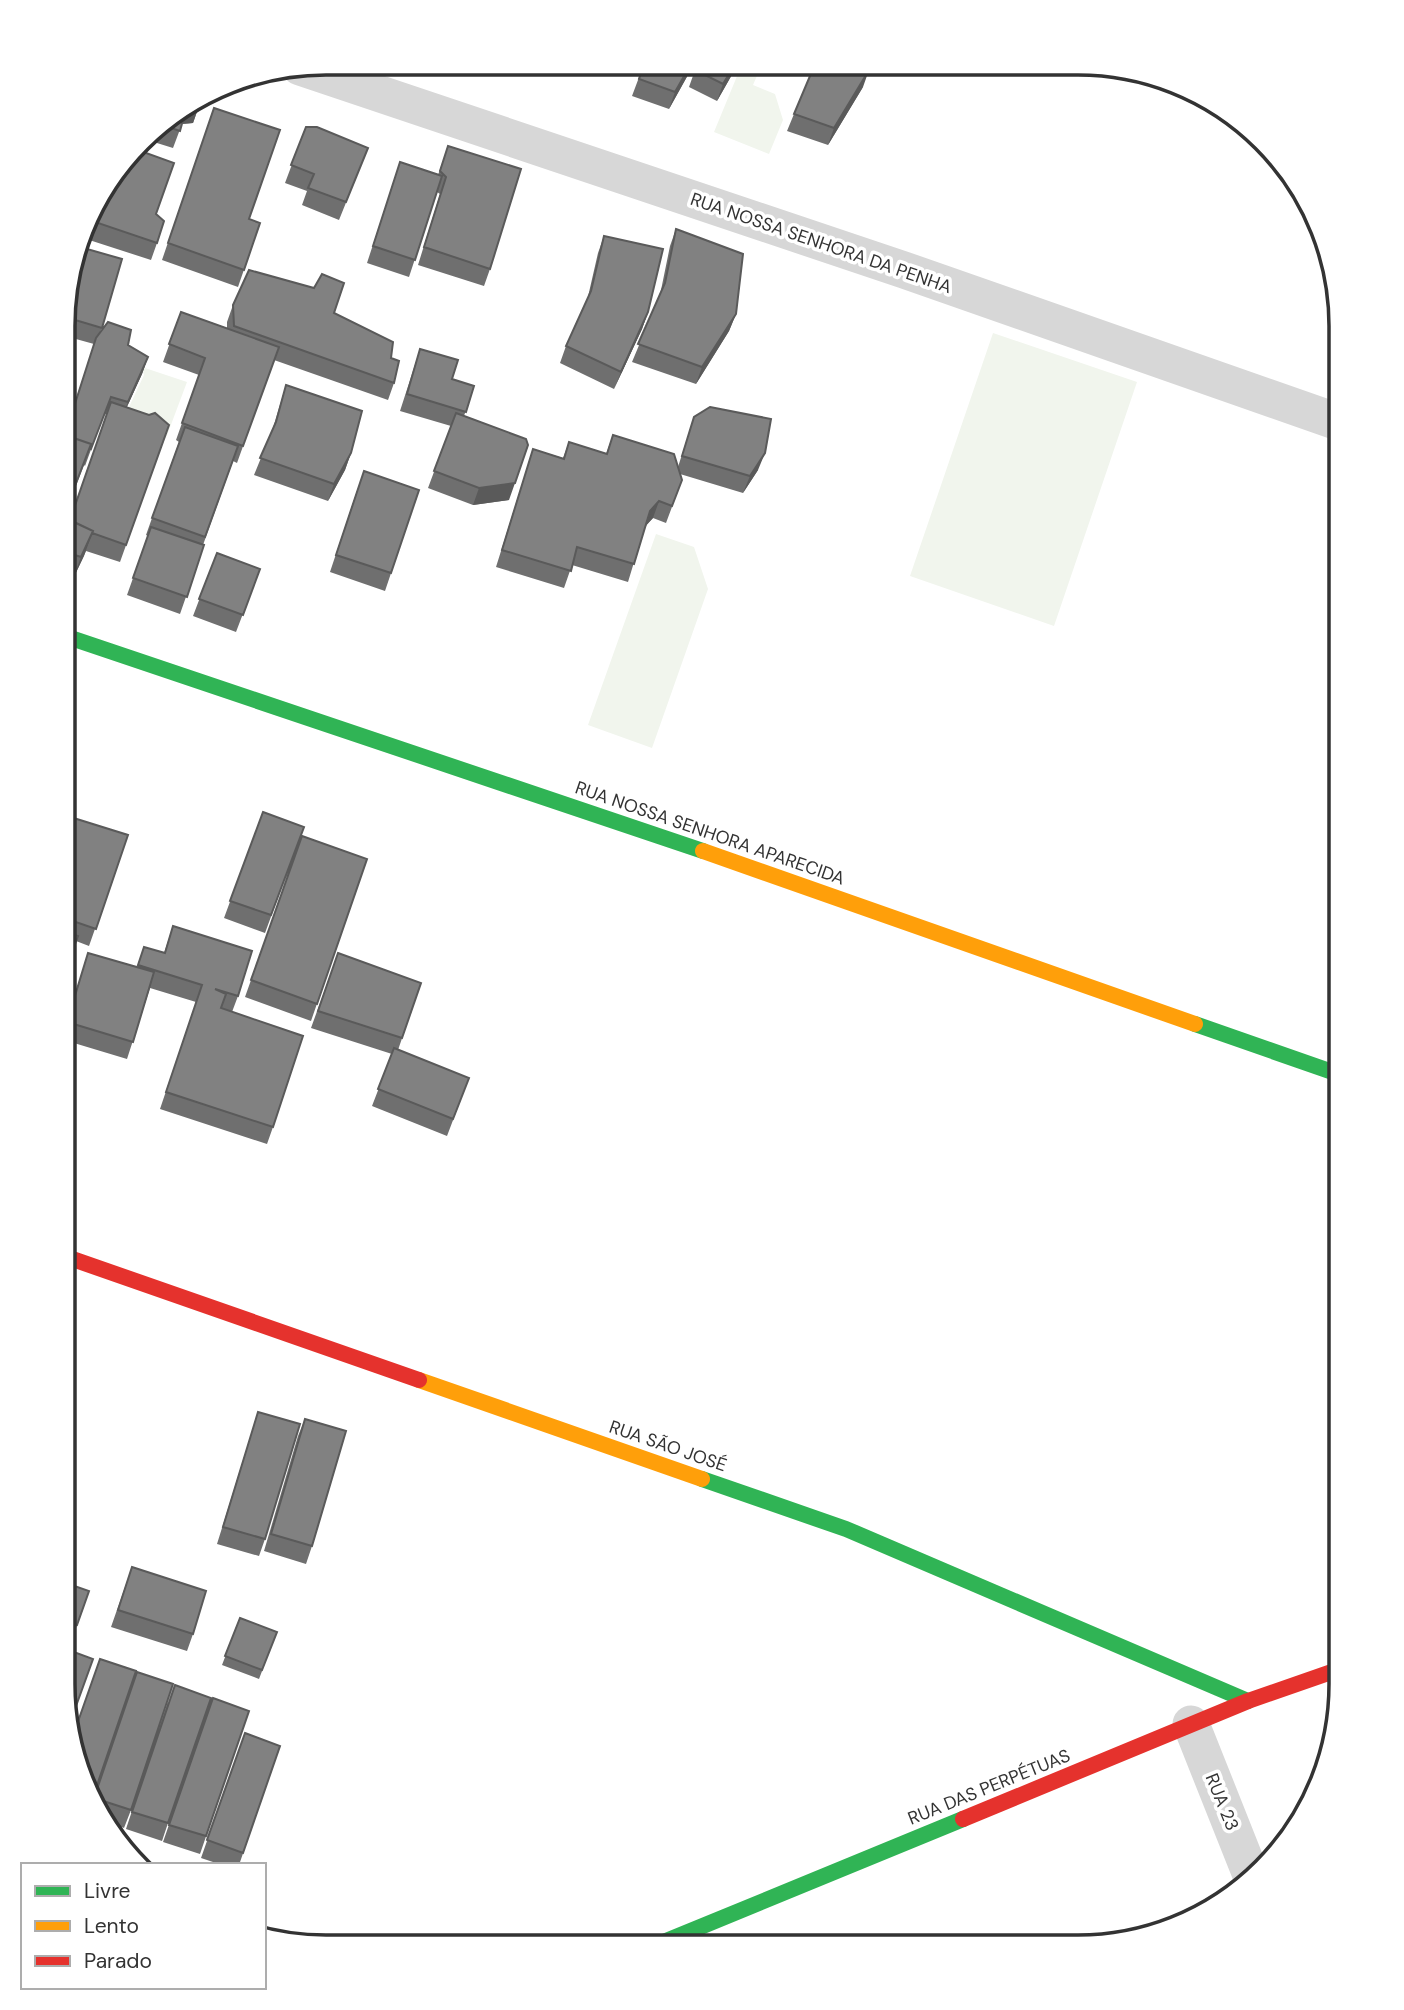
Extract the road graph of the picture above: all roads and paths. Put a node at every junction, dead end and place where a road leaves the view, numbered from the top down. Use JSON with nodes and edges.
{"nodes":[{"id":1,"x":324,"y":75,"type":"edge"},
{"id":2,"x":1329,"y":419,"type":"edge"},
{"id":3,"x":75,"y":639,"type":"edge"},
{"id":4,"x":1329,"y":1071,"type":"edge"},
{"id":5,"x":75,"y":1260,"type":"edge"},
{"id":6,"x":1329,"y":1673,"type":"edge"},
{"id":7,"x":1248,"y":1701,"type":"junction"},
{"id":8,"x":1191,"y":1724,"type":"junction"},
{"id":9,"x":1248,"y":1868,"type":"edge"},
{"id":10,"x":681,"y":1935,"type":"edge"}],
"edges":[{"from":1,"to":2,"type":"street","name":"RUA NOSSA SENHORA DA PENHA"},
{"from":3,"to":4,"type":"street","name":"RUA NOSSA SENHORA APARECIDA"},
{"from":5,"to":7,"type":"street","name":"RUA SÃO JOSÉ"},
{"from":6,"to":7,"type":"street","name":"RUA DAS PERPÉTUAS"},
{"from":7,"to":8,"type":"street","name":"RUA DAS PERPÉTUAS"},
{"from":8,"to":9,"type":"street","name":"RUA 23"},
{"from":8,"to":10,"type":"street","name":"RUA DAS PERPÉTUAS"}]}
